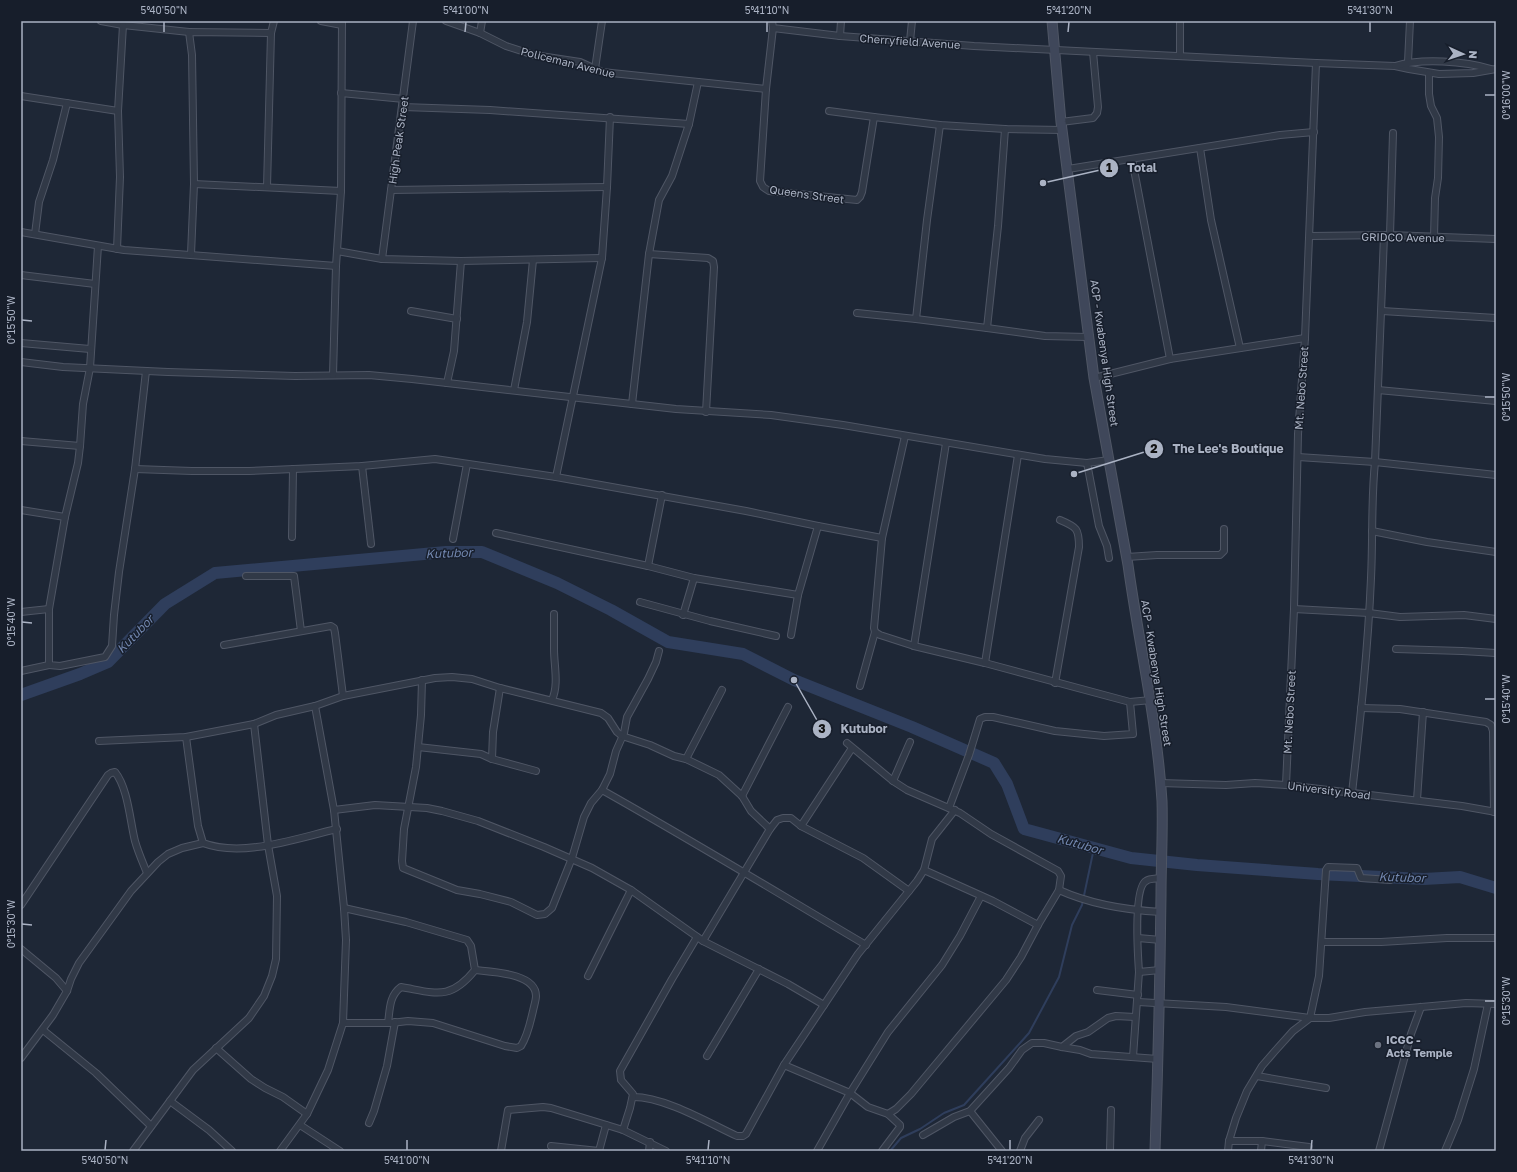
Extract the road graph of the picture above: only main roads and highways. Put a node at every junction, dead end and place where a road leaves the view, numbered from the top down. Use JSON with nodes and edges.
{"nodes":[{"id":1,"x":1052,"y":21,"type":"edge"},
{"id":2,"x":1155,"y":1151,"type":"edge"}],
"edges":[{"from":1,"to":2,"type":"main road","name":"ACP - Kwabenya High Street"}]}
